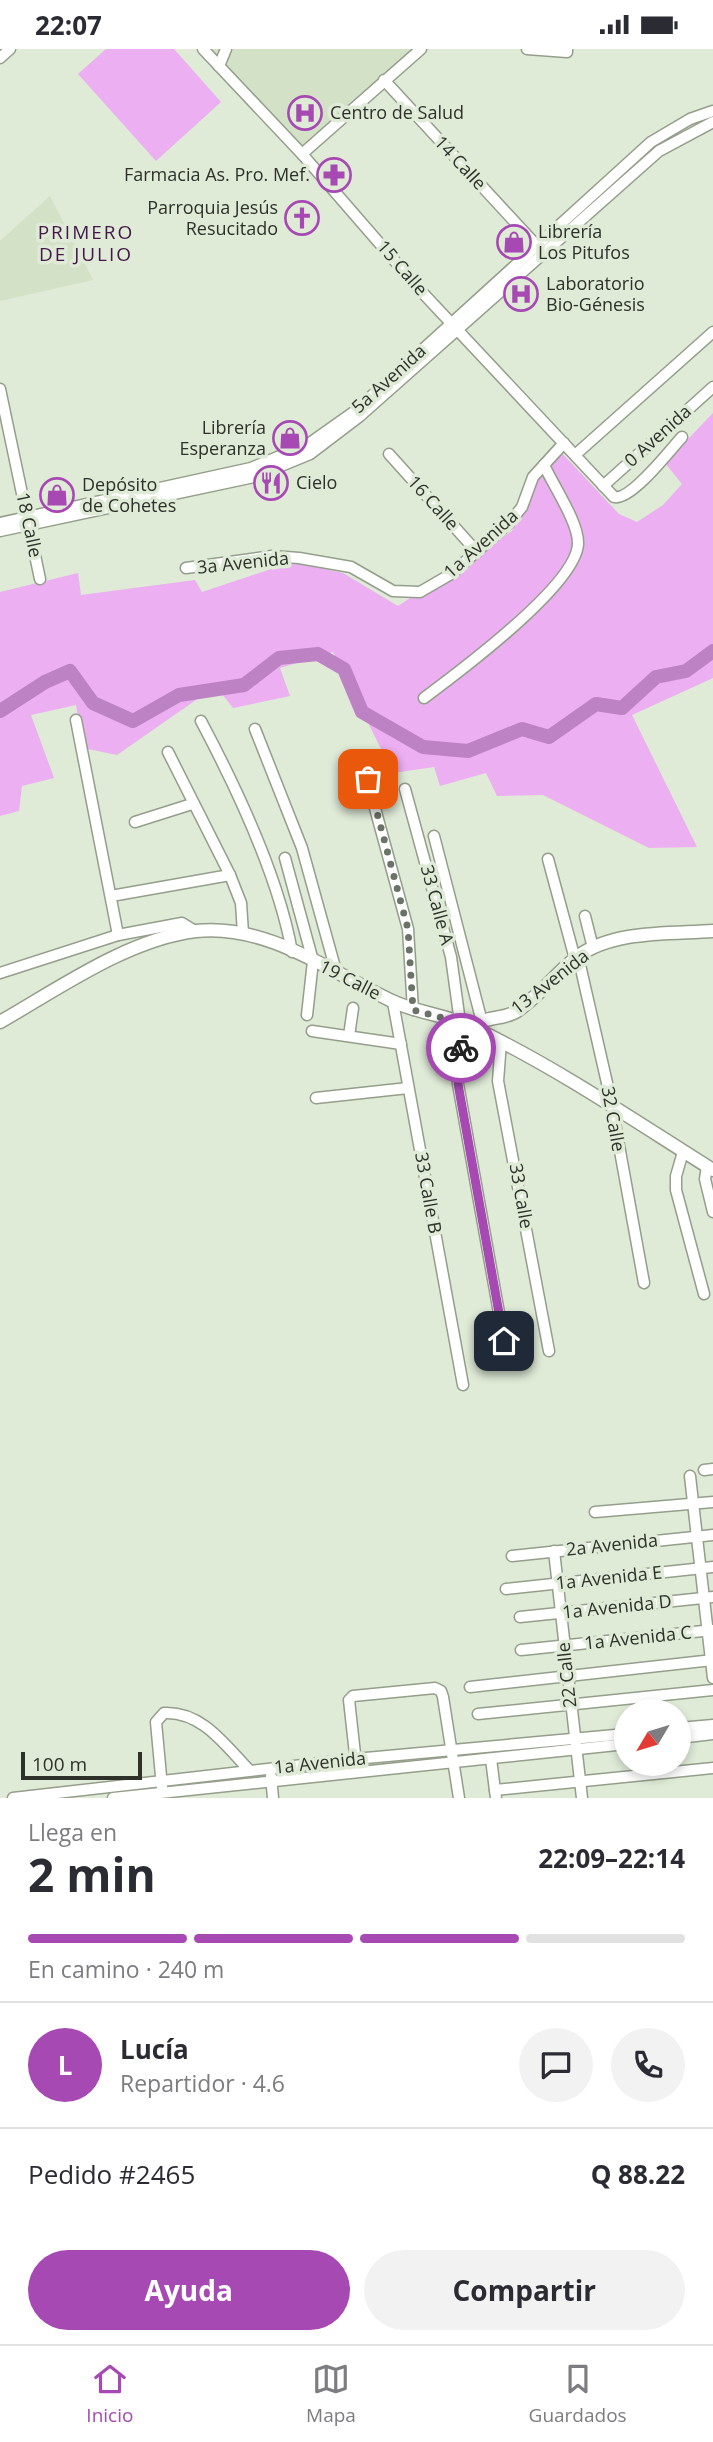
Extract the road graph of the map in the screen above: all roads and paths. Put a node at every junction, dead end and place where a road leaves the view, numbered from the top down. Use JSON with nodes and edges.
{"nodes":[{"id":1,"x":10,"y":49,"type":"edge"},
{"id":2,"x":203,"y":49,"type":"edge"},
{"id":3,"x":421,"y":49,"type":"edge"},
{"id":4,"x":527,"y":49,"type":"edge"},
{"id":5,"x":567,"y":50,"type":"edge"},
{"id":6,"x":223,"y":57,"type":"edge"},
{"id":7,"x":0,"y":58,"type":"edge"},
{"id":8,"x":384,"y":81,"type":"junction"},
{"id":9,"x":713,"y":111,"type":"edge"},
{"id":10,"x":713,"y":122,"type":"edge"},
{"id":11,"x":302,"y":155,"type":"junction"},
{"id":12,"x":536,"y":245,"type":"junction"},
{"id":13,"x":454,"y":326,"type":"junction"},
{"id":14,"x":713,"y":332,"type":"edge"},
{"id":15,"x":713,"y":387,"type":"edge"},
{"id":16,"x":0,"y":389,"type":"edge"},
{"id":17,"x":682,"y":437,"type":"dead end"},
{"id":18,"x":564,"y":443,"type":"junction"},
{"id":19,"x":389,"y":454,"type":"dead end"},
{"id":20,"x":575,"y":455,"type":"junction"},
{"id":21,"x":544,"y":465,"type":"junction"},
{"id":22,"x":603,"y":486,"type":"junction"},
{"id":23,"x":28,"y":521,"type":"junction"},
{"id":24,"x":0,"y":523,"type":"edge"},
{"id":25,"x":0,"y":531,"type":"edge"},
{"id":26,"x":477,"y":552,"type":"junction"},
{"id":27,"x":186,"y":568,"type":"dead end"},
{"id":28,"x":40,"y":579,"type":"dead end"},
{"id":29,"x":408,"y":593,"type":"joint"},
{"id":30,"x":424,"y":698,"type":"dead end"},
{"id":31,"x":76,"y":720,"type":"dead end"},
{"id":32,"x":201,"y":721,"type":"dead end"},
{"id":33,"x":255,"y":729,"type":"dead end"},
{"id":34,"x":168,"y":752,"type":"dead end"},
{"id":35,"x":368,"y":779,"type":"dead end"},
{"id":36,"x":405,"y":789,"type":"dead end"},
{"id":37,"x":192,"y":804,"type":"junction"},
{"id":38,"x":135,"y":822,"type":"dead end"},
{"id":39,"x":435,"y":836,"type":"dead end"},
{"id":40,"x":285,"y":858,"type":"dead end"},
{"id":41,"x":548,"y":859,"type":"dead end"},
{"id":42,"x":230,"y":875,"type":"junction"},
{"id":43,"x":111,"y":896,"type":"junction"},
{"id":44,"x":585,"y":916,"type":"dead end"},
{"id":45,"x":195,"y":931,"type":"junction"},
{"id":46,"x":713,"y":931,"type":"edge"},
{"id":47,"x":243,"y":933,"type":"junction"},
{"id":48,"x":118,"y":935,"type":"junction"},
{"id":49,"x":593,"y":947,"type":"junction"},
{"id":50,"x":292,"y":952,"type":"junction"},
{"id":51,"x":577,"y":958,"type":"junction"},
{"id":52,"x":313,"y":961,"type":"junction"},
{"id":53,"x":336,"y":971,"type":"junction"},
{"id":54,"x":0,"y":973,"type":"edge"},
{"id":55,"x":393,"y":1002,"type":"junction"},
{"id":56,"x":353,"y":1008,"type":"dead end"},
{"id":57,"x":413,"y":1010,"type":"junction"},
{"id":58,"x":307,"y":1015,"type":"dead end"},
{"id":59,"x":0,"y":1022,"type":"edge"},
{"id":60,"x":470,"y":1024,"type":"junction"},
{"id":61,"x":312,"y":1031,"type":"dead end"},
{"id":62,"x":349,"y":1036,"type":"junction"},
{"id":63,"x":501,"y":1042,"type":"junction"},
{"id":64,"x":401,"y":1044,"type":"junction"},
{"id":65,"x":408,"y":1088,"type":"junction"},
{"id":66,"x":316,"y":1098,"type":"dead end"},
{"id":67,"x":610,"y":1107,"type":"junction"},
{"id":68,"x":683,"y":1152,"type":"junction"},
{"id":69,"x":710,"y":1168,"type":"edge"},
{"id":70,"x":713,"y":1212,"type":"edge"},
{"id":71,"x":644,"y":1283,"type":"dead end"},
{"id":72,"x":704,"y":1294,"type":"dead end"},
{"id":73,"x":549,"y":1351,"type":"dead end"},
{"id":74,"x":508,"y":1363,"type":"dead end"},
{"id":75,"x":463,"y":1385,"type":"dead end"},
{"id":76,"x":690,"y":1476,"type":"dead end"},
{"id":77,"x":713,"y":1502,"type":"edge"},
{"id":78,"x":693,"y":1504,"type":"junction"},
{"id":79,"x":595,"y":1512,"type":"dead end"},
{"id":80,"x":713,"y":1535,"type":"edge"},
{"id":81,"x":697,"y":1536,"type":"junction"},
{"id":82,"x":554,"y":1552,"type":"junction"},
{"id":83,"x":512,"y":1556,"type":"dead end"},
{"id":84,"x":713,"y":1567,"type":"edge"},
{"id":85,"x":701,"y":1569,"type":"junction"},
{"id":86,"x":557,"y":1584,"type":"junction"},
{"id":87,"x":506,"y":1589,"type":"dead end"},
{"id":88,"x":708,"y":1597,"type":"edge"},
{"id":89,"x":560,"y":1613,"type":"junction"},
{"id":90,"x":520,"y":1617,"type":"dead end"},
{"id":91,"x":710,"y":1630,"type":"edge"},
{"id":92,"x":564,"y":1646,"type":"junction"},
{"id":93,"x":521,"y":1650,"type":"dead end"},
{"id":94,"x":712,"y":1660,"type":"edge"},
{"id":95,"x":567,"y":1676,"type":"junction"},
{"id":96,"x":713,"y":1678,"type":"edge"},
{"id":97,"x":470,"y":1687,"type":"dead end"},
{"id":98,"x":713,"y":1690,"type":"edge"},
{"id":99,"x":570,"y":1705,"type":"junction"},
{"id":100,"x":478,"y":1714,"type":"dead end"},
{"id":101,"x":713,"y":1725,"type":"edge"},
{"id":102,"x":691,"y":1727,"type":"edge"},
{"id":103,"x":713,"y":1734,"type":"edge"},
{"id":104,"x":614,"y":1737,"type":"edge"},
{"id":105,"x":691,"y":1737,"type":"edge"},
{"id":106,"x":614,"y":1744,"type":"edge"},
{"id":107,"x":575,"y":1745,"type":"junction"},
{"id":108,"x":451,"y":1750,"type":"junction"},
{"id":109,"x":355,"y":1759,"type":"junction"},
{"id":110,"x":491,"y":1759,"type":"junction"},
{"id":111,"x":454,"y":1762,"type":"junction"},
{"id":112,"x":713,"y":1768,"type":"edge"},
{"id":113,"x":271,"y":1769,"type":"junction"},
{"id":114,"x":250,"y":1771,"type":"junction"},
{"id":115,"x":357,"y":1772,"type":"junction"},
{"id":116,"x":162,"y":1781,"type":"junction"},
{"id":117,"x":271,"y":1781,"type":"junction"},
{"id":118,"x":580,"y":1781,"type":"junction"},
{"id":119,"x":162,"y":1793,"type":"junction"},
{"id":120,"x":87,"y":1794,"type":"edge"},
{"id":121,"x":496,"y":1794,"type":"edge"},
{"id":122,"x":13,"y":1798,"type":"edge"},
{"id":123,"x":113,"y":1798,"type":"edge"},
{"id":124,"x":273,"y":1798,"type":"edge"},
{"id":125,"x":459,"y":1798,"type":"edge"},
{"id":126,"x":582,"y":1798,"type":"edge"}],
"edges":[{"from":1,"to":7,"type":"street"},
{"from":2,"to":6,"type":"street","name":"15 Calle"},
{"from":3,"to":8,"type":"street"},
{"from":4,"to":5,"type":"street"},
{"from":6,"to":11,"type":"street","name":"15 Calle"},
{"from":8,"to":11,"type":"street"},
{"from":8,"to":12,"type":"street","name":"14 Calle"},
{"from":9,"to":12,"type":"street","name":"5a Avenida"},
{"from":10,"to":13,"type":"street","name":"5a Avenida"},
{"from":11,"to":13,"type":"street","name":"15 Calle"},
{"from":12,"to":13,"type":"street","name":"5a Avenida"},
{"from":13,"to":18,"type":"street","name":"15 Calle"},
{"from":13,"to":23,"type":"street","name":"5a Avenida"},
{"from":14,"to":20,"type":"street"},
{"from":15,"to":22,"type":"street","name":"0 Avenida"},
{"from":16,"to":23,"type":"street","name":"18 Calle"},
{"from":17,"to":22,"type":"street"},
{"from":18,"to":20,"type":"street","name":"15 Calle"},
{"from":18,"to":21,"type":"street","name":"1a Avenida"},
{"from":19,"to":26,"type":"street","name":"16 Calle"},
{"from":20,"to":22,"type":"street","name":"15 Calle"},
{"from":21,"to":26,"type":"street","name":"1a Avenida"},
{"from":21,"to":30,"type":"street"},
{"from":23,"to":24,"type":"street","name":"5a Avenida"},
{"from":23,"to":25,"type":"street","name":"5a Avenida"},
{"from":23,"to":28,"type":"street","name":"18 Calle"},
{"from":26,"to":29,"type":"street","name":"1a Avenida"},
{"from":27,"to":29,"type":"street","name":"3a Avenida"},
{"from":31,"to":43,"type":"street"},
{"from":32,"to":50,"type":"street"},
{"from":33,"to":53,"type":"street"},
{"from":34,"to":37,"type":"street"},
{"from":35,"to":57,"type":"street"},
{"from":36,"to":60,"type":"street","name":"33 Calle A"},
{"from":37,"to":38,"type":"street"},
{"from":37,"to":42,"type":"street"},
{"from":39,"to":60,"type":"street"},
{"from":40,"to":52,"type":"street"},
{"from":41,"to":51,"type":"street","name":"32 Calle"},
{"from":42,"to":43,"type":"street"},
{"from":42,"to":47,"type":"street"},
{"from":43,"to":48,"type":"street"},
{"from":44,"to":49,"type":"street"},
{"from":45,"to":47,"type":"main road","name":"19 Calle"},
{"from":45,"to":48,"type":"street","name":"19 Calle"},
{"from":45,"to":59,"type":"main road"},
{"from":46,"to":49,"type":"main road","name":"13 Avenida"},
{"from":47,"to":50,"type":"main road","name":"19 Calle"},
{"from":48,"to":54,"type":"street","name":"19 Calle"},
{"from":49,"to":51,"type":"main road","name":"13 Avenida"},
{"from":50,"to":52,"type":"main road","name":"19 Calle"},
{"from":51,"to":60,"type":"main road","name":"13 Avenida"},
{"from":51,"to":67,"type":"street","name":"32 Calle"},
{"from":52,"to":53,"type":"main road","name":"19 Calle"},
{"from":52,"to":58,"type":"street"},
{"from":53,"to":55,"type":"main road","name":"19 Calle"},
{"from":55,"to":57,"type":"main road","name":"19 Calle"},
{"from":55,"to":64,"type":"street","name":"33 Calle B"},
{"from":56,"to":62,"type":"street"},
{"from":57,"to":60,"type":"main road","name":"19 Calle"},
{"from":60,"to":63,"type":"main road","name":"19 Calle"},
{"from":60,"to":74,"type":"street","name":"33 Calle A"},
{"from":61,"to":62,"type":"street"},
{"from":62,"to":64,"type":"street"},
{"from":63,"to":67,"type":"main road","name":"19 Calle"},
{"from":63,"to":73,"type":"street","name":"33 Calle"},
{"from":64,"to":65,"type":"street","name":"33 Calle B"},
{"from":65,"to":66,"type":"street"},
{"from":65,"to":75,"type":"street","name":"33 Calle B"},
{"from":67,"to":68,"type":"main road","name":"19 Calle"},
{"from":67,"to":71,"type":"street","name":"32 Calle"},
{"from":68,"to":69,"type":"main road","name":"19 Calle"},
{"from":68,"to":72,"type":"street"},
{"from":69,"to":70,"type":"street"},
{"from":76,"to":78,"type":"street"},
{"from":77,"to":78,"type":"street"},
{"from":78,"to":79,"type":"street"},
{"from":78,"to":81,"type":"street"},
{"from":80,"to":81,"type":"street","name":"2a Avenida"},
{"from":81,"to":82,"type":"street","name":"2a Avenida"},
{"from":81,"to":85,"type":"street"},
{"from":82,"to":83,"type":"street","name":"2a Avenida"},
{"from":82,"to":86,"type":"street","name":"22 Calle"},
{"from":84,"to":85,"type":"street","name":"1a Avenida E"},
{"from":85,"to":86,"type":"street","name":"1a Avenida E"},
{"from":85,"to":88,"type":"street"},
{"from":86,"to":87,"type":"street","name":"1a Avenida E"},
{"from":86,"to":89,"type":"street","name":"22 Calle"},
{"from":88,"to":89,"type":"street","name":"1a Avenida D"},
{"from":88,"to":91,"type":"street"},
{"from":89,"to":90,"type":"street","name":"1a Avenida D"},
{"from":89,"to":92,"type":"street","name":"22 Calle"},
{"from":91,"to":92,"type":"street","name":"1a Avenida C"},
{"from":91,"to":94,"type":"street"},
{"from":92,"to":93,"type":"street","name":"1a Avenida C"},
{"from":92,"to":95,"type":"street","name":"22 Calle"},
{"from":94,"to":95,"type":"street"},
{"from":94,"to":96,"type":"street"},
{"from":95,"to":97,"type":"street"},
{"from":95,"to":99,"type":"street","name":"22 Calle"},
{"from":98,"to":99,"type":"street"},
{"from":99,"to":100,"type":"street"},
{"from":99,"to":107,"type":"street","name":"22 Calle"},
{"from":101,"to":102,"type":"street"},
{"from":103,"to":105,"type":"street"},
{"from":104,"to":107,"type":"street","name":"1a Avenida"},
{"from":106,"to":107,"type":"street","name":"1a Avenida"},
{"from":107,"to":108,"type":"street","name":"1a Avenida"},
{"from":107,"to":110,"type":"street","name":"1a Avenida"},
{"from":107,"to":118,"type":"street","name":"22 Calle"},
{"from":108,"to":109,"type":"street","name":"1a Avenida"},
{"from":108,"to":109,"type":"street"},
{"from":108,"to":111,"type":"street"},
{"from":109,"to":113,"type":"street","name":"1a Avenida"},
{"from":109,"to":115,"type":"street"},
{"from":110,"to":111,"type":"street","name":"1a Avenida"},
{"from":110,"to":121,"type":"street"},
{"from":111,"to":115,"type":"street","name":"1a Avenida"},
{"from":111,"to":125,"type":"street"},
{"from":112,"to":118,"type":"street"},
{"from":113,"to":114,"type":"street","name":"1a Avenida"},
{"from":113,"to":117,"type":"street"},
{"from":114,"to":116,"type":"street","name":"1a Avenida"},
{"from":114,"to":116,"type":"street"},
{"from":115,"to":117,"type":"street","name":"1a Avenida"},
{"from":116,"to":119,"type":"street"},
{"from":116,"to":120,"type":"street","name":"1a Avenida"},
{"from":117,"to":119,"type":"street","name":"1a Avenida"},
{"from":117,"to":124,"type":"street"},
{"from":118,"to":121,"type":"street"},
{"from":118,"to":126,"type":"street","name":"22 Calle"},
{"from":119,"to":123,"type":"street","name":"1a Avenida"},
{"from":120,"to":122,"type":"street","name":"1a Avenida"}]}
